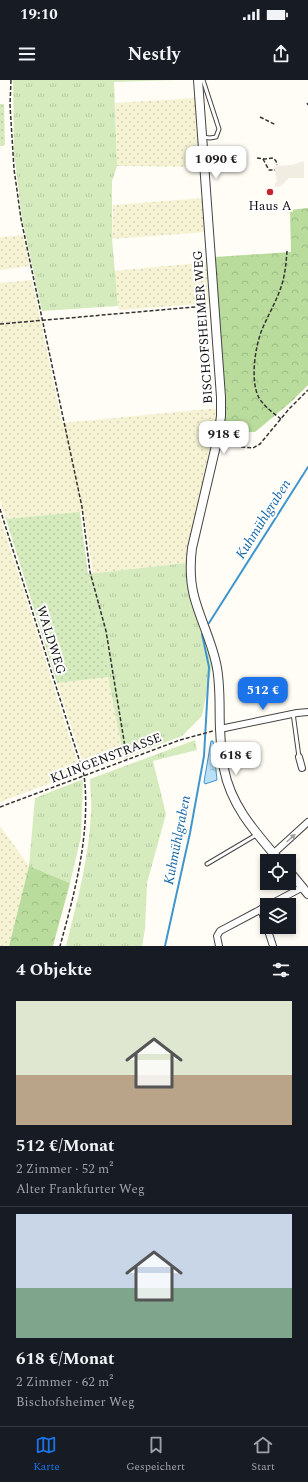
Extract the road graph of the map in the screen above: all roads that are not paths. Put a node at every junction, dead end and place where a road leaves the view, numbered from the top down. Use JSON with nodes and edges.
{"nodes":[{"id":1,"x":198,"y":80,"type":"edge"},
{"id":2,"x":203,"y":80,"type":"edge"},
{"id":3,"x":202,"y":137,"type":"junction"},
{"id":4,"x":308,"y":712,"type":"edge"},
{"id":5,"x":293,"y":713,"type":"junction"},
{"id":6,"x":220,"y":729,"type":"junction"},
{"id":7,"x":299,"y":757,"type":"joint"},
{"id":8,"x":222,"y":759,"type":"junction"},
{"id":9,"x":251,"y":759,"type":"dead end"},
{"id":10,"x":302,"y":768,"type":"dead end"},
{"id":11,"x":308,"y":822,"type":"edge"},
{"id":12,"x":258,"y":834,"type":"junction"},
{"id":13,"x":274,"y":853,"type":"joint"},
{"id":14,"x":207,"y":864,"type":"dead end"},
{"id":15,"x":296,"y":880,"type":"edge"},
{"id":16,"x":302,"y":887,"type":"junction"},
{"id":17,"x":308,"y":894,"type":"edge"},
{"id":18,"x":282,"y":898,"type":"edge"},
{"id":19,"x":260,"y":910,"type":"edge"},
{"id":20,"x":271,"y":934,"type":"edge"},
{"id":21,"x":219,"y":946,"type":"edge"},
{"id":22,"x":273,"y":946,"type":"edge"}],
"edges":[{"from":1,"to":3,"type":"street","name":"BISCHOFSHEIMER WEG"},
{"from":2,"to":3,"type":"lane"},
{"from":3,"to":6,"type":"street","name":"BISCHOFSHEIMER WEG"},
{"from":4,"to":5,"type":"street"},
{"from":5,"to":6,"type":"street"},
{"from":5,"to":7,"type":"lane"},
{"from":6,"to":8,"type":"street","name":"BISCHOFSHEIMER WEG"},
{"from":7,"to":10,"type":"street"},
{"from":8,"to":9,"type":"lane"},
{"from":8,"to":12,"type":"street","name":"BISCHOFSHEIMER WEG"},
{"from":13,"to":11,"type":"street","one_way":true},
{"from":12,"to":13,"type":"street","name":"BISCHOFSHEIMER WEG"},
{"from":12,"to":14,"type":"lane"},
{"from":15,"to":16,"type":"street"},
{"from":16,"to":17,"type":"street"},
{"from":16,"to":18,"type":"street"},
{"from":19,"to":21,"type":"street"},
{"from":20,"to":22,"type":"street"}]}
